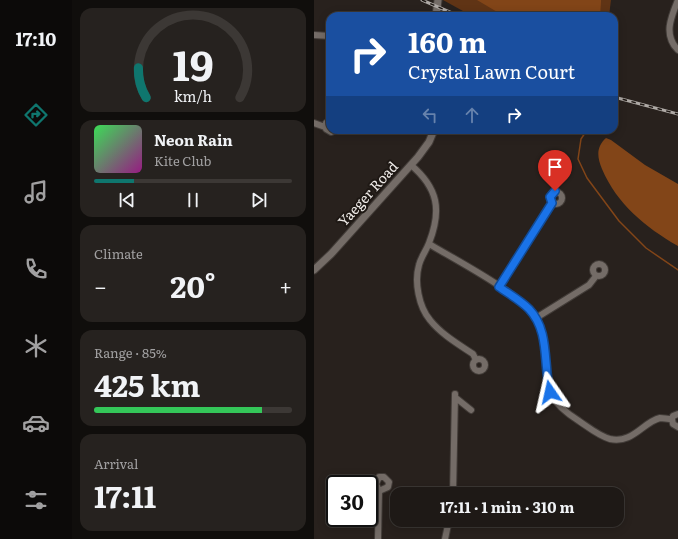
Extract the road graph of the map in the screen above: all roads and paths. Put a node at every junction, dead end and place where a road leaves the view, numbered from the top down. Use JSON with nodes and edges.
{"nodes":[{"id":1,"x":438,"y":0,"type":"edge"},
{"id":2,"x":678,"y":0,"type":"edge"},
{"id":3,"x":436,"y":12,"type":"edge"},
{"id":4,"x":314,"y":35,"type":"edge"},
{"id":5,"x":326,"y":36,"type":"edge"},
{"id":6,"x":678,"y":50,"type":"edge"},
{"id":7,"x":314,"y":123,"type":"edge"},
{"id":8,"x":326,"y":123,"type":"edge"},
{"id":9,"x":325,"y":127,"type":"joint"},
{"id":10,"x":432,"y":134,"type":"edge"},
{"id":11,"x":411,"y":165,"type":"junction"},
{"id":12,"x":552,"y":203,"type":"dead end"},
{"id":13,"x":429,"y":244,"type":"junction"},
{"id":14,"x":314,"y":270,"type":"edge"},
{"id":15,"x":596,"y":276,"type":"dead end"},
{"id":16,"x":499,"y":287,"type":"junction"},
{"id":17,"x":536,"y":318,"type":"junction"},
{"id":18,"x":476,"y":360,"type":"dead end"},
{"id":19,"x":471,"y":410,"type":"dead end"},
{"id":20,"x":678,"y":414,"type":"edge"},
{"id":21,"x":672,"y":419,"type":"junction"},
{"id":22,"x":678,"y":427,"type":"edge"},
{"id":23,"x":453,"y":487,"type":"edge"},
{"id":24,"x":379,"y":491,"type":"dead end"},
{"id":25,"x":448,"y":527,"type":"edge"},
{"id":26,"x":378,"y":539,"type":"edge"},
{"id":27,"x":445,"y":539,"type":"edge"}],
"edges":[{"from":1,"to":3,"type":"street"},
{"from":2,"to":6,"type":"street"},
{"from":4,"to":5,"type":"street"},
{"from":7,"to":9,"type":"street"},
{"from":8,"to":9,"type":"street"},
{"from":10,"to":11,"type":"street","name":"Yaeger Road"},
{"from":11,"to":13,"type":"street"},
{"from":11,"to":14,"type":"street","name":"Yaeger Road"},
{"from":12,"to":16,"type":"street"},
{"from":13,"to":16,"type":"street"},
{"from":13,"to":18,"type":"street"},
{"from":15,"to":17,"type":"street"},
{"from":16,"to":17,"type":"street"},
{"from":17,"to":21,"type":"street"},
{"from":19,"to":23,"type":"street"},
{"from":20,"to":21,"type":"street"},
{"from":21,"to":22,"type":"street"},
{"from":24,"to":26,"type":"street"},
{"from":25,"to":27,"type":"street"}]}
